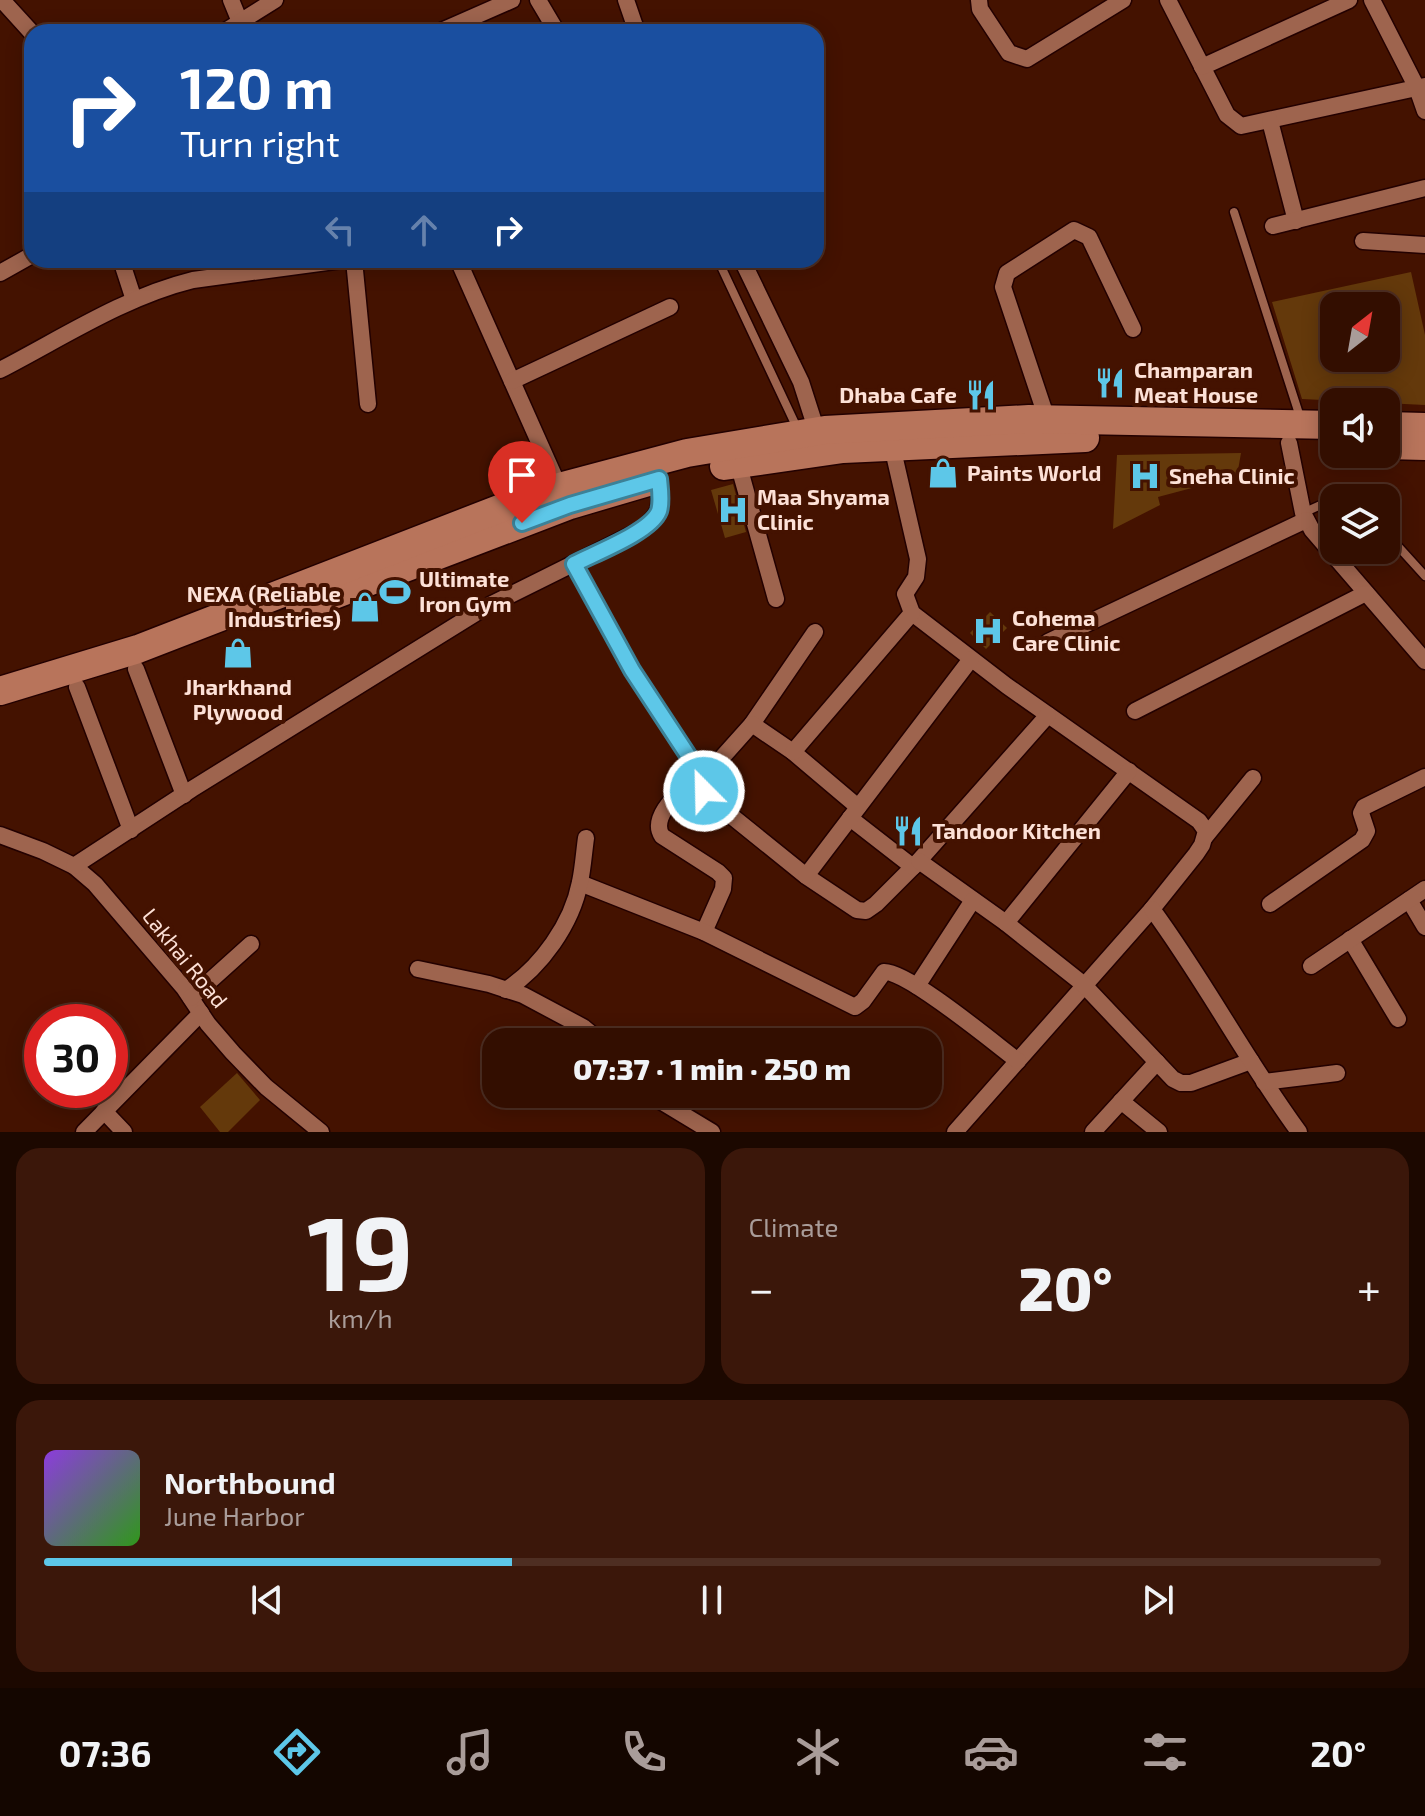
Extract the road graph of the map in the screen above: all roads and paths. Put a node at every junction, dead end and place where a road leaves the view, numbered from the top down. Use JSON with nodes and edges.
{"nodes":[{"id":1,"x":2,"y":0,"type":"edge"},
{"id":2,"x":231,"y":0,"type":"edge"},
{"id":3,"x":275,"y":0,"type":"edge"},
{"id":4,"x":512,"y":0,"type":"edge"},
{"id":5,"x":538,"y":0,"type":"edge"},
{"id":6,"x":626,"y":0,"type":"edge"},
{"id":7,"x":979,"y":0,"type":"edge"},
{"id":8,"x":1123,"y":0,"type":"edge"},
{"id":9,"x":1168,"y":0,"type":"edge"},
{"id":10,"x":1349,"y":0,"type":"edge"},
{"id":11,"x":1372,"y":0,"type":"edge"},
{"id":12,"x":240,"y":22,"type":"junction"},
{"id":13,"x":24,"y":24,"type":"edge"},
{"id":14,"x":237,"y":24,"type":"edge"},
{"id":15,"x":462,"y":24,"type":"edge"},
{"id":16,"x":552,"y":24,"type":"edge"},
{"id":17,"x":634,"y":24,"type":"edge"},
{"id":18,"x":1202,"y":67,"type":"junction"},
{"id":19,"x":1421,"y":87,"type":"edge"},
{"id":20,"x":1425,"y":111,"type":"edge"},
{"id":21,"x":1270,"y":121,"type":"junction"},
{"id":22,"x":1425,"y":188,"type":"edge"},
{"id":23,"x":1234,"y":212,"type":"dead end"},
{"id":24,"x":1296,"y":221,"type":"junction"},
{"id":25,"x":1273,"y":226,"type":"dead end"},
{"id":26,"x":1363,"y":241,"type":"dead end"},
{"id":27,"x":1425,"y":245,"type":"edge"},
{"id":28,"x":24,"y":260,"type":"edge"},
{"id":29,"x":124,"y":268,"type":"edge"},
{"id":30,"x":254,"y":268,"type":"edge"},
{"id":31,"x":355,"y":268,"type":"edge"},
{"id":32,"x":462,"y":268,"type":"edge"},
{"id":33,"x":722,"y":268,"type":"edge"},
{"id":34,"x":746,"y":268,"type":"edge"},
{"id":35,"x":0,"y":273,"type":"edge"},
{"id":36,"x":134,"y":300,"type":"junction"},
{"id":37,"x":670,"y":307,"type":"dead end"},
{"id":38,"x":1133,"y":329,"type":"dead end"},
{"id":39,"x":0,"y":370,"type":"edge"},
{"id":40,"x":512,"y":381,"type":"junction"},
{"id":41,"x":368,"y":404,"type":"dead end"},
{"id":42,"x":1047,"y":419,"type":"junction"},
{"id":43,"x":1400,"y":426,"type":"edge"},
{"id":44,"x":1425,"y":427,"type":"edge"},
{"id":45,"x":1320,"y":428,"type":"edge"},
{"id":46,"x":1296,"y":434,"type":"junction"},
{"id":47,"x":813,"y":439,"type":"junction"},
{"id":48,"x":1320,"y":440,"type":"edge"},
{"id":49,"x":1400,"y":445,"type":"edge"},
{"id":50,"x":892,"y":446,"type":"junction"},
{"id":51,"x":1425,"y":446,"type":"edge"},
{"id":52,"x":738,"y":463,"type":"junction"},
{"id":53,"x":659,"y":479,"type":"junction"},
{"id":54,"x":559,"y":487,"type":"junction"},
{"id":55,"x":1320,"y":507,"type":"edge"},
{"id":56,"x":1305,"y":516,"type":"junction"},
{"id":57,"x":1400,"y":548,"type":"edge"},
{"id":58,"x":574,"y":564,"type":"junction"},
{"id":59,"x":1425,"y":576,"type":"edge"},
{"id":60,"x":1366,"y":593,"type":"junction"},
{"id":61,"x":776,"y":599,"type":"dead end"},
{"id":62,"x":912,"y":613,"type":"junction"},
{"id":63,"x":815,"y":632,"type":"dead end"},
{"id":64,"x":1048,"y":642,"type":"dead end"},
{"id":65,"x":971,"y":659,"type":"junction"},
{"id":66,"x":1425,"y":661,"type":"edge"},
{"id":67,"x":136,"y":669,"type":"junction"},
{"id":68,"x":77,"y":687,"type":"junction"},
{"id":69,"x":0,"y":691,"type":"edge"},
{"id":70,"x":0,"y":711,"type":"edge"},
{"id":71,"x":1135,"y":711,"type":"dead end"},
{"id":72,"x":1048,"y":715,"type":"junction"},
{"id":73,"x":752,"y":724,"type":"junction"},
{"id":74,"x":793,"y":752,"type":"junction"},
{"id":75,"x":1129,"y":771,"type":"junction"},
{"id":76,"x":700,"y":776,"type":"junction"},
{"id":77,"x":1425,"y":777,"type":"edge"},
{"id":78,"x":1253,"y":778,"type":"dead end"},
{"id":79,"x":184,"y":795,"type":"junction"},
{"id":80,"x":854,"y":812,"type":"junction"},
{"id":81,"x":131,"y":830,"type":"junction"},
{"id":82,"x":0,"y":835,"type":"edge"},
{"id":83,"x":1205,"y":837,"type":"junction"},
{"id":84,"x":586,"y":838,"type":"dead end"},
{"id":85,"x":916,"y":864,"type":"junction"},
{"id":86,"x":74,"y":866,"type":"junction"},
{"id":87,"x":806,"y":876,"type":"junction"},
{"id":88,"x":580,"y":883,"type":"junction"},
{"id":89,"x":1425,"y":889,"type":"edge"},
{"id":90,"x":973,"y":900,"type":"junction"},
{"id":91,"x":1409,"y":900,"type":"junction"},
{"id":92,"x":1270,"y":904,"type":"dead end"},
{"id":93,"x":1152,"y":909,"type":"junction"},
{"id":94,"x":1006,"y":923,"type":"junction"},
{"id":95,"x":1425,"y":927,"type":"edge"},
{"id":96,"x":704,"y":932,"type":"junction"},
{"id":97,"x":1350,"y":939,"type":"junction"},
{"id":98,"x":251,"y":944,"type":"dead end"},
{"id":99,"x":1311,"y":966,"type":"dead end"},
{"id":100,"x":418,"y":969,"type":"dead end"},
{"id":101,"x":1083,"y":984,"type":"junction"},
{"id":102,"x":917,"y":986,"type":"junction"},
{"id":103,"x":506,"y":990,"type":"junction"},
{"id":104,"x":191,"y":998,"type":"junction"},
{"id":105,"x":201,"y":1013,"type":"junction"},
{"id":106,"x":1398,"y":1019,"type":"dead end"},
{"id":107,"x":584,"y":1028,"type":"edge"},
{"id":108,"x":1018,"y":1061,"type":"junction"},
{"id":109,"x":1251,"y":1061,"type":"junction"},
{"id":110,"x":1157,"y":1062,"type":"junction"},
{"id":111,"x":1337,"y":1073,"type":"dead end"},
{"id":112,"x":1264,"y":1082,"type":"junction"},
{"id":113,"x":1121,"y":1101,"type":"junction"},
{"id":114,"x":672,"y":1108,"type":"edge"},
{"id":115,"x":104,"y":1111,"type":"junction"},
{"id":116,"x":310,"y":1129,"type":"edge"},
{"id":117,"x":84,"y":1132,"type":"edge"},
{"id":118,"x":124,"y":1132,"type":"edge"},
{"id":119,"x":712,"y":1132,"type":"edge"},
{"id":120,"x":955,"y":1132,"type":"edge"},
{"id":121,"x":1093,"y":1132,"type":"edge"},
{"id":122,"x":1159,"y":1132,"type":"edge"},
{"id":123,"x":1299,"y":1132,"type":"edge"}],
"edges":[{"from":1,"to":13,"type":"street"},
{"from":2,"to":12,"type":"street"},
{"from":3,"to":12,"type":"street"},
{"from":4,"to":15,"type":"street"},
{"from":5,"to":16,"type":"street"},
{"from":6,"to":17,"type":"street"},
{"from":7,"to":8,"type":"street"},
{"from":9,"to":18,"type":"street"},
{"from":10,"to":18,"type":"street"},
{"from":11,"to":19,"type":"street"},
{"from":12,"to":14,"type":"street"},
{"from":18,"to":21,"type":"street"},
{"from":19,"to":20,"type":"street"},
{"from":19,"to":21,"type":"street"},
{"from":21,"to":24,"type":"street"},
{"from":22,"to":24,"type":"street"},
{"from":23,"to":46,"type":"lane"},
{"from":24,"to":25,"type":"street"},
{"from":26,"to":27,"type":"street"},
{"from":28,"to":35,"type":"street"},
{"from":29,"to":36,"type":"street"},
{"from":30,"to":36,"type":"street"},
{"from":31,"to":41,"type":"street"},
{"from":32,"to":40,"type":"street"},
{"from":33,"to":47,"type":"lane"},
{"from":34,"to":47,"type":"street"},
{"from":36,"to":39,"type":"street"},
{"from":37,"to":40,"type":"street"},
{"from":38,"to":42,"type":"street"},
{"from":40,"to":54,"type":"street"},
{"from":42,"to":46,"type":"highway"},
{"from":42,"to":47,"type":"highway"},
{"from":43,"to":44,"type":"highway"},
{"from":45,"to":46,"type":"highway"},
{"from":46,"to":48,"type":"highway"},
{"from":46,"to":50,"type":"highway"},
{"from":46,"to":56,"type":"street"},
{"from":47,"to":50,"type":"highway"},
{"from":47,"to":52,"type":"highway"},
{"from":47,"to":54,"type":"highway"},
{"from":49,"to":51,"type":"highway"},
{"from":50,"to":62,"type":"street"},
{"from":52,"to":53,"type":"highway"},
{"from":52,"to":61,"type":"street"},
{"from":53,"to":58,"type":"street"},
{"from":53,"to":67,"type":"highway"},
{"from":54,"to":69,"type":"highway"},
{"from":55,"to":56,"type":"lane"},
{"from":56,"to":60,"type":"street"},
{"from":56,"to":64,"type":"street"},
{"from":57,"to":59,"type":"lane"},
{"from":58,"to":76,"type":"street"},
{"from":58,"to":79,"type":"street"},
{"from":60,"to":66,"type":"street"},
{"from":60,"to":71,"type":"street"},
{"from":62,"to":65,"type":"street"},
{"from":62,"to":74,"type":"street"},
{"from":63,"to":73,"type":"street"},
{"from":65,"to":72,"type":"street"},
{"from":65,"to":80,"type":"street"},
{"from":67,"to":68,"type":"highway"},
{"from":67,"to":79,"type":"street"},
{"from":68,"to":70,"type":"highway"},
{"from":68,"to":81,"type":"street"},
{"from":72,"to":75,"type":"street"},
{"from":72,"to":85,"type":"street"},
{"from":73,"to":74,"type":"street"},
{"from":73,"to":76,"type":"street"},
{"from":74,"to":80,"type":"street"},
{"from":75,"to":83,"type":"street"},
{"from":75,"to":94,"type":"street"},
{"from":76,"to":87,"type":"street"},
{"from":76,"to":96,"type":"street"},
{"from":77,"to":92,"type":"street"},
{"from":78,"to":83,"type":"street"},
{"from":79,"to":81,"type":"street"},
{"from":80,"to":85,"type":"street"},
{"from":80,"to":87,"type":"street"},
{"from":81,"to":86,"type":"street"},
{"from":82,"to":86,"type":"street","name":"Lakhai Road"},
{"from":83,"to":93,"type":"street"},
{"from":84,"to":88,"type":"street"},
{"from":85,"to":87,"type":"street"},
{"from":85,"to":90,"type":"street"},
{"from":86,"to":104,"type":"street","name":"Lakhai Road"},
{"from":88,"to":96,"type":"street"},
{"from":88,"to":103,"type":"street"},
{"from":89,"to":91,"type":"street"},
{"from":90,"to":94,"type":"street"},
{"from":90,"to":102,"type":"street"},
{"from":91,"to":95,"type":"street"},
{"from":91,"to":97,"type":"street"},
{"from":93,"to":101,"type":"street"},
{"from":93,"to":109,"type":"street"},
{"from":94,"to":101,"type":"street"},
{"from":96,"to":102,"type":"street"},
{"from":97,"to":99,"type":"street"},
{"from":97,"to":106,"type":"street"},
{"from":98,"to":104,"type":"street"},
{"from":100,"to":103,"type":"street"},
{"from":101,"to":108,"type":"street"},
{"from":101,"to":110,"type":"street"},
{"from":102,"to":108,"type":"street"},
{"from":103,"to":107,"type":"street"},
{"from":104,"to":105,"type":"street","name":"Lakhai Road"},
{"from":105,"to":115,"type":"street"},
{"from":105,"to":116,"type":"street","name":"Lakhai Road"},
{"from":108,"to":120,"type":"street"},
{"from":109,"to":110,"type":"street"},
{"from":109,"to":112,"type":"street"},
{"from":110,"to":113,"type":"street"},
{"from":111,"to":112,"type":"street"},
{"from":112,"to":123,"type":"street"},
{"from":113,"to":121,"type":"street"},
{"from":113,"to":122,"type":"street"},
{"from":114,"to":119,"type":"street"},
{"from":115,"to":117,"type":"street"},
{"from":115,"to":118,"type":"street"}]}
